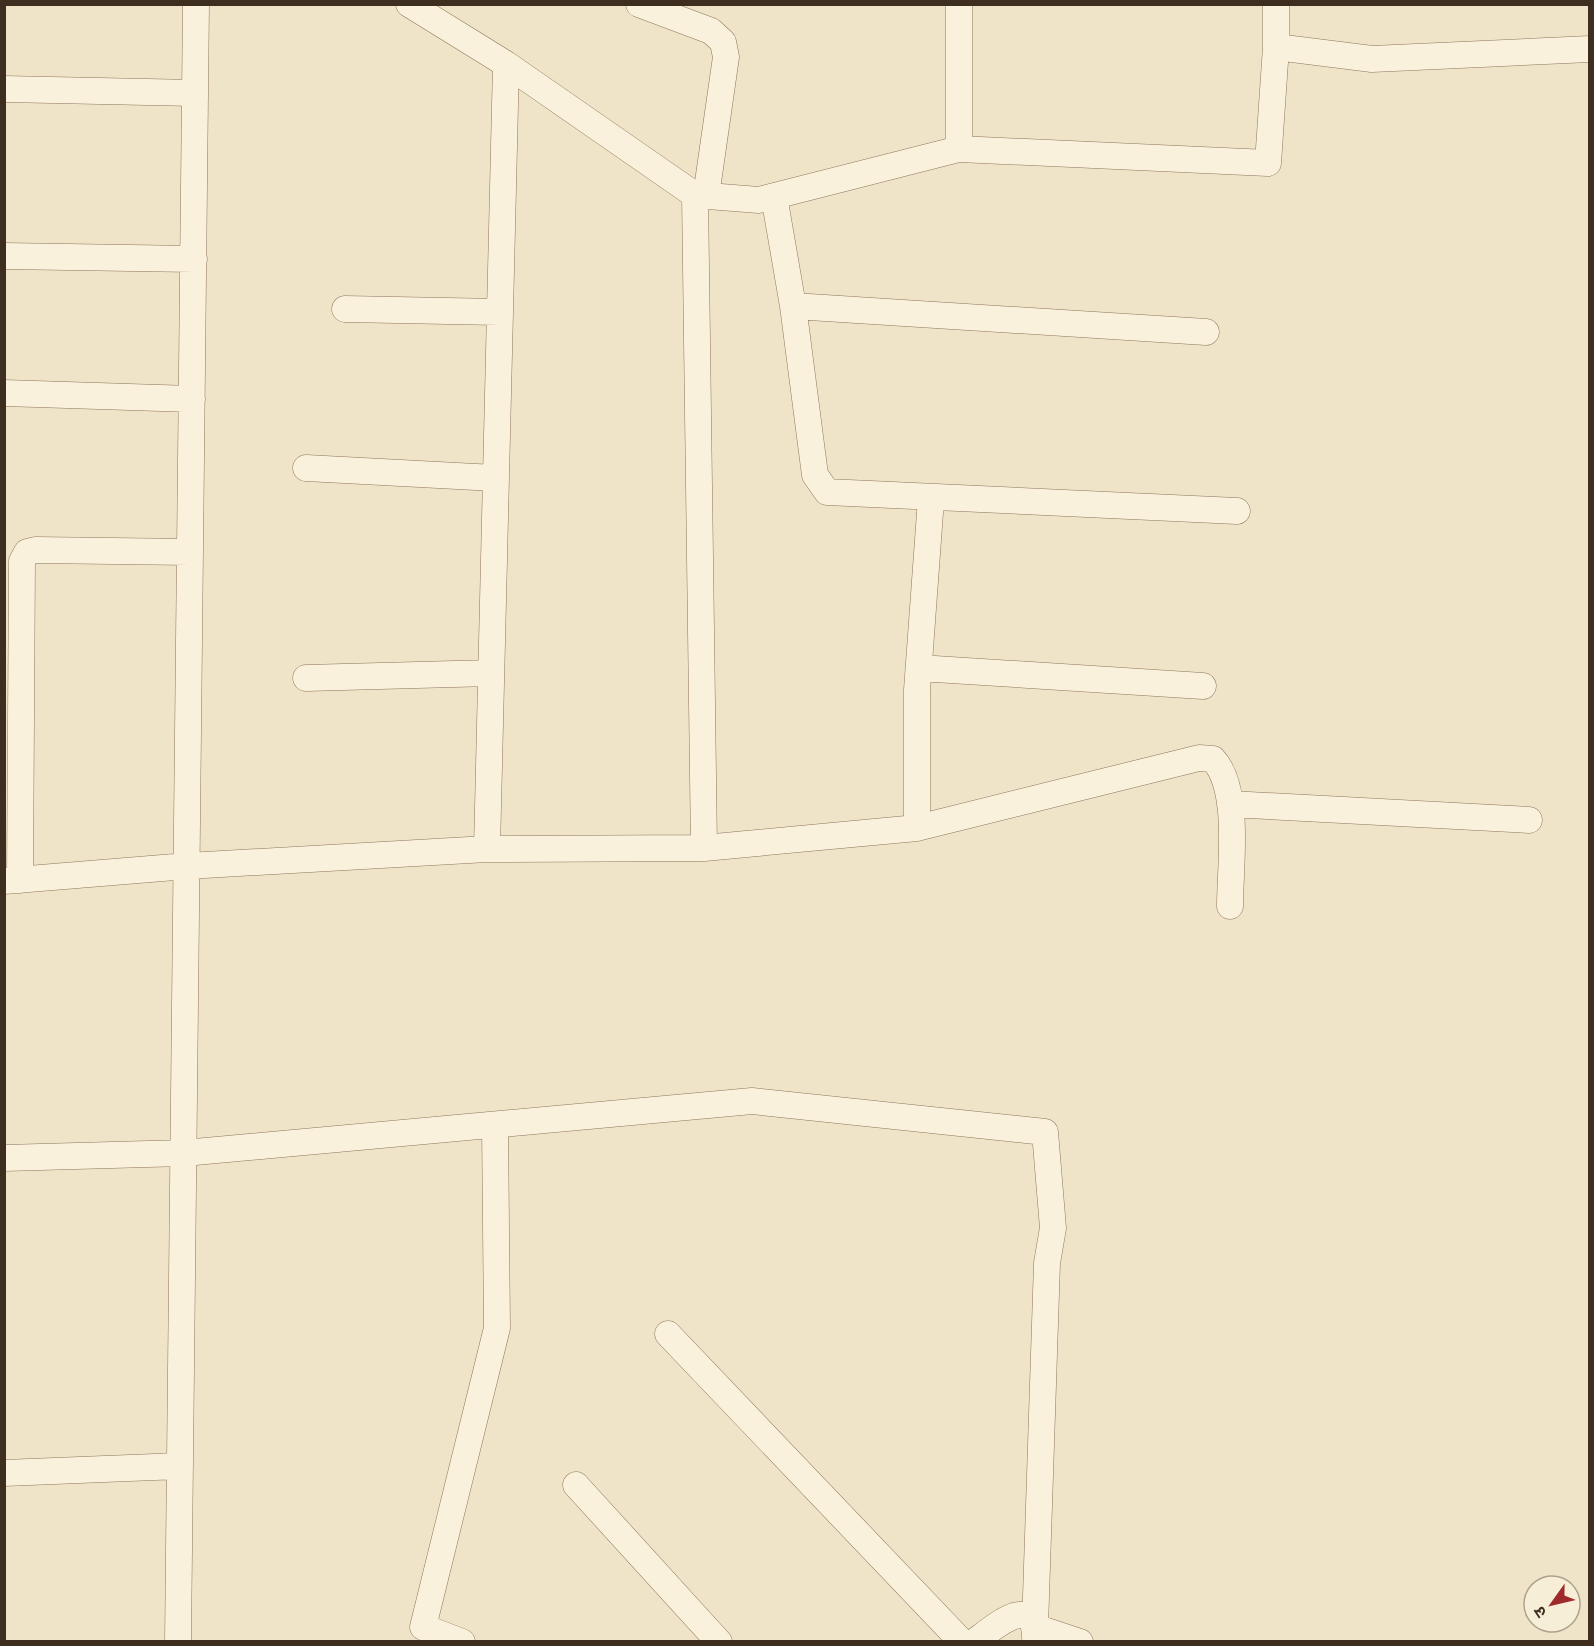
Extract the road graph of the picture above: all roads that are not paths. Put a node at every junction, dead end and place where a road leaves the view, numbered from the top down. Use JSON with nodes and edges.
{"nodes":[{"id":1,"x":196,"y":4,"type":"edge"},
{"id":2,"x":409,"y":4,"type":"edge"},
{"id":3,"x":639,"y":4,"type":"edge"},
{"id":4,"x":959,"y":4,"type":"edge"},
{"id":5,"x":1276,"y":4,"type":"edge"},
{"id":6,"x":1276,"y":47,"type":"junction"},
{"id":7,"x":1590,"y":49,"type":"edge"},
{"id":8,"x":506,"y":64,"type":"junction"},
{"id":9,"x":4,"y":89,"type":"edge"},
{"id":10,"x":195,"y":93,"type":"junction"},
{"id":11,"x":959,"y":149,"type":"junction"},
{"id":12,"x":701,"y":195,"type":"junction"},
{"id":13,"x":774,"y":196,"type":"junction"},
{"id":14,"x":4,"y":256,"type":"edge"},
{"id":15,"x":194,"y":259,"type":"junction"},
{"id":16,"x":793,"y":306,"type":"junction"},
{"id":17,"x":345,"y":309,"type":"dead end"},
{"id":18,"x":499,"y":312,"type":"junction"},
{"id":19,"x":1206,"y":332,"type":"dead end"},
{"id":20,"x":4,"y":393,"type":"edge"},
{"id":21,"x":192,"y":399,"type":"junction"},
{"id":22,"x":306,"y":468,"type":"dead end"},
{"id":23,"x":495,"y":478,"type":"junction"},
{"id":24,"x":931,"y":499,"type":"junction"},
{"id":25,"x":1237,"y":511,"type":"dead end"},
{"id":26,"x":190,"y":552,"type":"junction"},
{"id":27,"x":919,"y":668,"type":"junction"},
{"id":28,"x":491,"y":673,"type":"junction"},
{"id":29,"x":306,"y":678,"type":"dead end"},
{"id":30,"x":1203,"y":686,"type":"dead end"},
{"id":31,"x":1230,"y":804,"type":"junction"},
{"id":32,"x":1529,"y":820,"type":"dead end"},
{"id":33,"x":917,"y":828,"type":"junction"},
{"id":34,"x":704,"y":848,"type":"junction"},
{"id":35,"x":487,"y":849,"type":"junction"},
{"id":36,"x":187,"y":866,"type":"junction"},
{"id":37,"x":12,"y":880,"type":"edge"},
{"id":38,"x":1230,"y":906,"type":"dead end"},
{"id":39,"x":495,"y":1125,"type":"junction"},
{"id":40,"x":184,"y":1153,"type":"junction"},
{"id":41,"x":4,"y":1158,"type":"edge"},
{"id":42,"x":668,"y":1334,"type":"dead end"},
{"id":43,"x":180,"y":1466,"type":"junction"},
{"id":44,"x":4,"y":1473,"type":"edge"},
{"id":45,"x":576,"y":1485,"type":"dead end"},
{"id":46,"x":420,"y":1634,"type":"edge"},
{"id":47,"x":1035,"y":1634,"type":"edge"},
{"id":48,"x":178,"y":1641,"type":"edge"},
{"id":49,"x":462,"y":1641,"type":"edge"},
{"id":50,"x":719,"y":1641,"type":"edge"},
{"id":51,"x":962,"y":1641,"type":"edge"},
{"id":52,"x":974,"y":1641,"type":"edge"},
{"id":53,"x":1080,"y":1641,"type":"edge"}],
"edges":[{"from":1,"to":10,"type":"street"},
{"from":2,"to":8,"type":"street"},
{"from":3,"to":12,"type":"street"},
{"from":4,"to":11,"type":"street"},
{"from":5,"to":6,"type":"street"},
{"from":6,"to":7,"type":"street"},
{"from":6,"to":11,"type":"street"},
{"from":8,"to":12,"type":"street"},
{"from":8,"to":18,"type":"street"},
{"from":9,"to":10,"type":"street"},
{"from":10,"to":15,"type":"street"},
{"from":11,"to":13,"type":"street"},
{"from":12,"to":13,"type":"street"},
{"from":12,"to":34,"type":"street"},
{"from":13,"to":16,"type":"street"},
{"from":14,"to":15,"type":"street"},
{"from":15,"to":21,"type":"street"},
{"from":16,"to":19,"type":"street"},
{"from":16,"to":24,"type":"street"},
{"from":17,"to":18,"type":"street"},
{"from":18,"to":23,"type":"street"},
{"from":20,"to":21,"type":"street"},
{"from":21,"to":26,"type":"street"},
{"from":22,"to":23,"type":"street"},
{"from":23,"to":28,"type":"street"},
{"from":24,"to":25,"type":"street"},
{"from":24,"to":27,"type":"street"},
{"from":26,"to":36,"type":"street"},
{"from":26,"to":37,"type":"street"},
{"from":27,"to":30,"type":"street"},
{"from":27,"to":33,"type":"street"},
{"from":28,"to":29,"type":"street"},
{"from":28,"to":35,"type":"street"},
{"from":31,"to":32,"type":"street"},
{"from":31,"to":33,"type":"street"},
{"from":31,"to":38,"type":"street"},
{"from":33,"to":34,"type":"street"},
{"from":34,"to":35,"type":"street"},
{"from":35,"to":36,"type":"street"},
{"from":36,"to":37,"type":"street"},
{"from":36,"to":40,"type":"street"},
{"from":39,"to":40,"type":"street"},
{"from":39,"to":46,"type":"street"},
{"from":39,"to":47,"type":"street"},
{"from":40,"to":41,"type":"street"},
{"from":40,"to":43,"type":"street"},
{"from":42,"to":51,"type":"street"},
{"from":43,"to":44,"type":"street"},
{"from":43,"to":48,"type":"street"},
{"from":45,"to":50,"type":"street"},
{"from":46,"to":49,"type":"street"},
{"from":47,"to":52,"type":"street"},
{"from":47,"to":53,"type":"street"}]}
